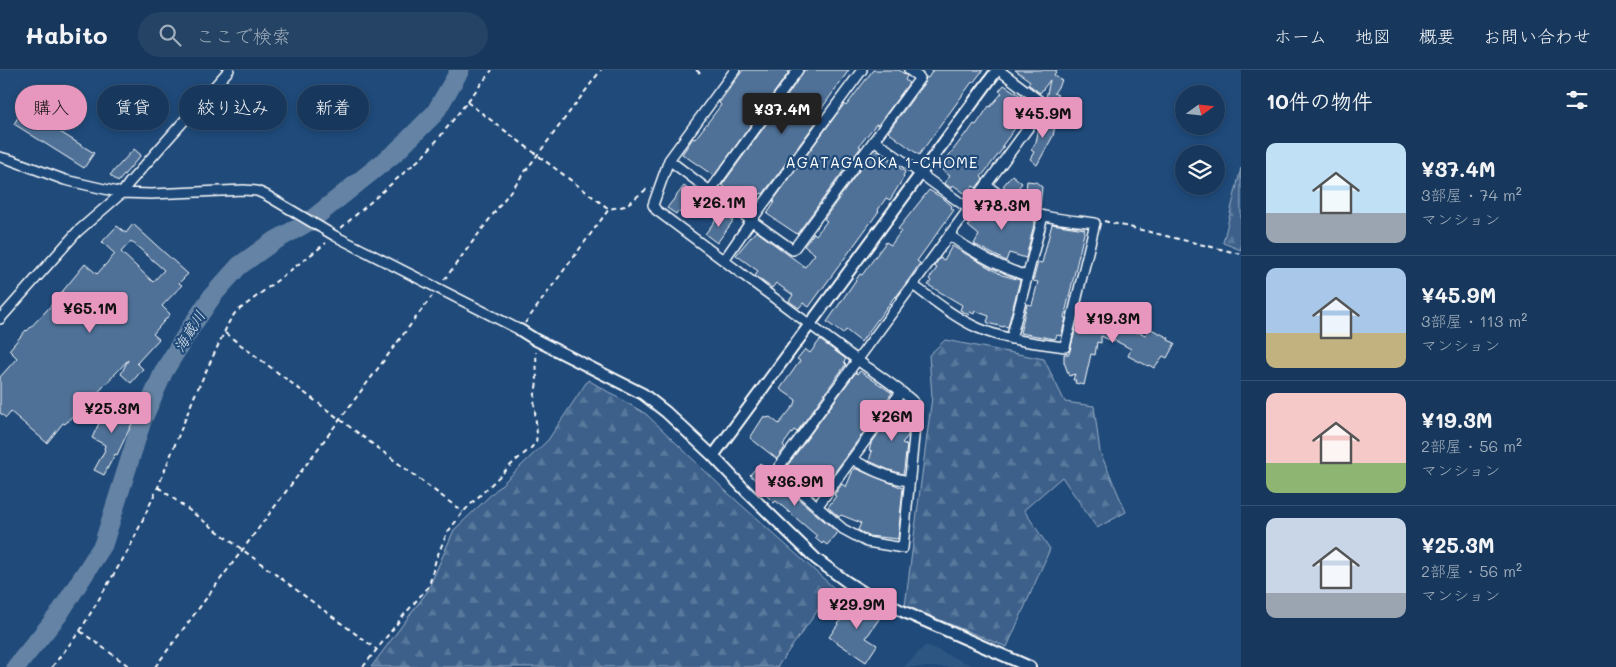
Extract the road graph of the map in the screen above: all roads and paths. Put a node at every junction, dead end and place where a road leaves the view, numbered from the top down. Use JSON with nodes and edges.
{"nodes":[{"id":1,"x":228,"y":70,"type":"edge"},
{"id":2,"x":492,"y":70,"type":"edge"},
{"id":3,"x":601,"y":70,"type":"edge"},
{"id":4,"x":696,"y":70,"type":"edge"},
{"id":5,"x":735,"y":70,"type":"edge"},
{"id":6,"x":798,"y":70,"type":"edge"},
{"id":7,"x":862,"y":70,"type":"edge"},
{"id":8,"x":909,"y":70,"type":"edge"},
{"id":9,"x":998,"y":70,"type":"edge"},
{"id":10,"x":700,"y":73,"type":"dead end"},
{"id":11,"x":467,"y":102,"type":"junction"},
{"id":12,"x":874,"y":140,"type":"junction"},
{"id":13,"x":537,"y":156,"type":"junction"},
{"id":14,"x":0,"y":157,"type":"edge"},
{"id":15,"x":669,"y":160,"type":"junction"},
{"id":16,"x":920,"y":174,"type":"junction"},
{"id":17,"x":661,"y":181,"type":"junction"},
{"id":18,"x":986,"y":185,"type":"junction"},
{"id":19,"x":710,"y":191,"type":"junction"},
{"id":20,"x":122,"y":193,"type":"junction"},
{"id":21,"x":968,"y":208,"type":"junction"},
{"id":22,"x":608,"y":209,"type":"junction"},
{"id":23,"x":1042,"y":216,"type":"junction"},
{"id":24,"x":751,"y":221,"type":"junction"},
{"id":25,"x":1095,"y":223,"type":"junction"},
{"id":26,"x":334,"y":235,"type":"junction"},
{"id":27,"x":949,"y":235,"type":"junction"},
{"id":28,"x":1241,"y":254,"type":"edge"},
{"id":29,"x":724,"y":260,"type":"junction"},
{"id":30,"x":1027,"y":276,"type":"junction"},
{"id":31,"x":913,"y":285,"type":"junction"},
{"id":32,"x":438,"y":288,"type":"junction"},
{"id":33,"x":0,"y":319,"type":"edge"},
{"id":34,"x":810,"y":324,"type":"junction"},
{"id":35,"x":520,"y":330,"type":"junction"},
{"id":36,"x":224,"y":333,"type":"junction"},
{"id":37,"x":1011,"y":339,"type":"junction"},
{"id":38,"x":536,"y":340,"type":"junction"},
{"id":39,"x":857,"y":359,"type":"junction"},
{"id":40,"x":901,"y":392,"type":"junction"},
{"id":41,"x":340,"y":420,"type":"junction"},
{"id":42,"x":713,"y":456,"type":"junction"},
{"id":43,"x":852,"y":459,"type":"junction"},
{"id":44,"x":909,"y":481,"type":"junction"},
{"id":45,"x":158,"y":487,"type":"junction"},
{"id":46,"x":817,"y":507,"type":"junction"},
{"id":47,"x":463,"y":512,"type":"junction"},
{"id":48,"x":242,"y":550,"type":"junction"},
{"id":49,"x":80,"y":631,"type":"junction"},
{"id":50,"x":376,"y":649,"type":"junction"},
{"id":51,"x":52,"y":667,"type":"edge"},
{"id":52,"x":130,"y":667,"type":"edge"},
{"id":53,"x":155,"y":667,"type":"edge"},
{"id":54,"x":363,"y":667,"type":"edge"},
{"id":55,"x":1030,"y":667,"type":"edge"}],
"edges":[{"from":1,"to":20,"type":"street"},
{"from":2,"to":11,"type":"path"},
{"from":3,"to":13,"type":"path"},
{"from":4,"to":10,"type":"path"},
{"from":5,"to":15,"type":"street"},
{"from":6,"to":19,"type":"street"},
{"from":7,"to":24,"type":"street"},
{"from":8,"to":12,"type":"street"},
{"from":9,"to":16,"type":"street"},
{"from":9,"to":18,"type":"street"},
{"from":11,"to":13,"type":"path"},
{"from":11,"to":26,"type":"path"},
{"from":12,"to":16,"type":"street"},
{"from":12,"to":24,"type":"street"},
{"from":13,"to":22,"type":"path"},
{"from":13,"to":32,"type":"path"},
{"from":14,"to":20,"type":"street"},
{"from":15,"to":17,"type":"street"},
{"from":15,"to":19,"type":"street"},
{"from":16,"to":21,"type":"street"},
{"from":16,"to":34,"type":"street"},
{"from":17,"to":22,"type":"path"},
{"from":17,"to":29,"type":"street"},
{"from":18,"to":21,"type":"street"},
{"from":18,"to":23,"type":"street"},
{"from":19,"to":24,"type":"street"},
{"from":20,"to":26,"type":"street"},
{"from":20,"to":33,"type":"street"},
{"from":21,"to":27,"type":"street"},
{"from":22,"to":35,"type":"path"},
{"from":23,"to":25,"type":"street"},
{"from":23,"to":30,"type":"street"},
{"from":24,"to":29,"type":"street"},
{"from":25,"to":28,"type":"path"},
{"from":25,"to":37,"type":"street"},
{"from":26,"to":32,"type":"street"},
{"from":26,"to":36,"type":"path"},
{"from":27,"to":30,"type":"street"},
{"from":27,"to":31,"type":"street"},
{"from":29,"to":34,"type":"street"},
{"from":30,"to":37,"type":"street"},
{"from":31,"to":37,"type":"street"},
{"from":31,"to":39,"type":"street"},
{"from":32,"to":35,"type":"street"},
{"from":32,"to":41,"type":"path"},
{"from":34,"to":39,"type":"street"},
{"from":34,"to":42,"type":"street"},
{"from":35,"to":38,"type":"street"},
{"from":36,"to":41,"type":"path"},
{"from":36,"to":45,"type":"path"},
{"from":38,"to":42,"type":"street"},
{"from":38,"to":47,"type":"path"},
{"from":39,"to":40,"type":"street"},
{"from":39,"to":46,"type":"street"},
{"from":40,"to":43,"type":"street"},
{"from":40,"to":44,"type":"street"},
{"from":41,"to":47,"type":"path"},
{"from":41,"to":48,"type":"path"},
{"from":42,"to":55,"type":"street"},
{"from":43,"to":44,"type":"street"},
{"from":43,"to":46,"type":"street"},
{"from":44,"to":46,"type":"street"},
{"from":45,"to":48,"type":"path"},
{"from":45,"to":49,"type":"path"},
{"from":47,"to":50,"type":"path"},
{"from":48,"to":50,"type":"path"},
{"from":48,"to":53,"type":"path"},
{"from":49,"to":51,"type":"path"},
{"from":49,"to":52,"type":"path"},
{"from":50,"to":54,"type":"path"}]}
